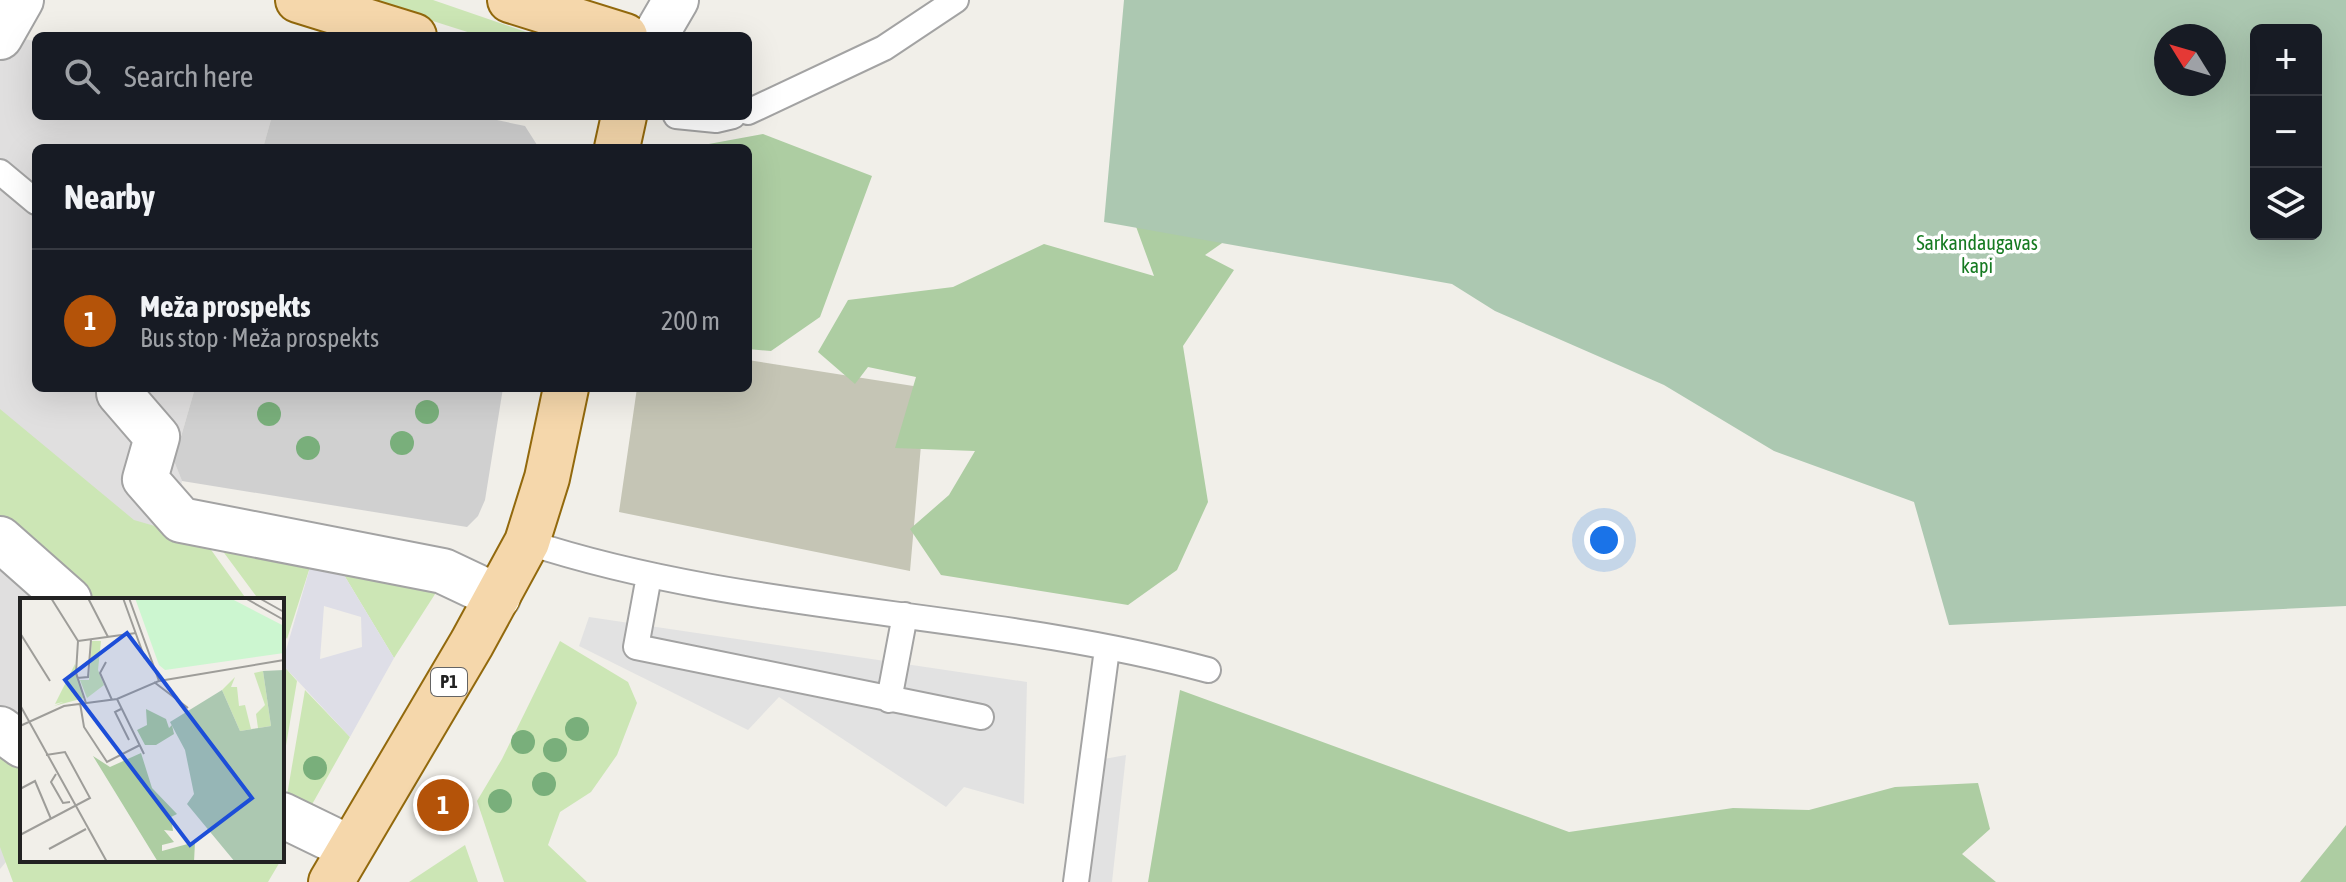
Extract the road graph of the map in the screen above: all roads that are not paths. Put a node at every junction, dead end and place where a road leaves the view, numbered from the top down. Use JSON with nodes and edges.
{"nodes":[{"id":1,"x":21,"y":0,"type":"edge"},
{"id":2,"x":298,"y":0,"type":"edge"},
{"id":3,"x":510,"y":0,"type":"edge"},
{"id":4,"x":676,"y":0,"type":"edge"},
{"id":5,"x":956,"y":0,"type":"edge"},
{"id":6,"x":401,"y":32,"type":"edge"},
{"id":7,"x":612,"y":32,"type":"edge"},
{"id":8,"x":657,"y":32,"type":"edge"},
{"id":9,"x":0,"y":37,"type":"edge"},
{"id":10,"x":752,"y":110,"type":"edge"},
{"id":11,"x":623,"y":120,"type":"edge"},
{"id":12,"x":618,"y":144,"type":"edge"},
{"id":13,"x":0,"y":172,"type":"edge"},
{"id":14,"x":32,"y":199,"type":"edge"},
{"id":15,"x":565,"y":392,"type":"edge"},
{"id":16,"x":119,"y":393,"type":"dead end"},
{"id":17,"x":0,"y":539,"type":"edge"},
{"id":18,"x":527,"y":542,"type":"junction"},
{"id":19,"x":649,"y":576,"type":"junction"},
{"id":20,"x":498,"y":597,"type":"junction"},
{"id":21,"x":67,"y":598,"type":"edge"},
{"id":22,"x":905,"y":615,"type":"junction"},
{"id":23,"x":1107,"y":649,"type":"junction"},
{"id":24,"x":1208,"y":670,"type":"dead end"},
{"id":25,"x":889,"y":700,"type":"junction"},
{"id":26,"x":981,"y":717,"type":"dead end"},
{"id":27,"x":0,"y":729,"type":"edge"},
{"id":28,"x":20,"y":744,"type":"edge"},
{"id":29,"x":284,"y":817,"type":"edge"},
{"id":30,"x":340,"y":865,"type":"edge"},
{"id":31,"x":1076,"y":882,"type":"edge"}],
"edges":[{"from":1,"to":9,"type":"street"},
{"from":2,"to":6,"type":"main road"},
{"from":3,"to":7,"type":"main road"},
{"from":4,"to":8,"type":"street"},
{"from":5,"to":10,"type":"lane"},
{"from":11,"to":12,"type":"main road"},
{"from":13,"to":14,"type":"lane"},
{"from":15,"to":18,"type":"main road","number":"P1"},
{"from":16,"to":20,"type":"street"},
{"from":17,"to":21,"type":"street"},
{"from":18,"to":19,"type":"lane"},
{"from":18,"to":20,"type":"main road","number":"P1"},
{"from":19,"to":22,"type":"lane"},
{"from":19,"to":25,"type":"lane"},
{"from":20,"to":30,"type":"main road","number":"P1"},
{"from":22,"to":23,"type":"lane"},
{"from":22,"to":25,"type":"lane"},
{"from":23,"to":24,"type":"lane"},
{"from":23,"to":31,"type":"lane"},
{"from":25,"to":26,"type":"lane"},
{"from":27,"to":28,"type":"street"},
{"from":29,"to":30,"type":"street"}]}
